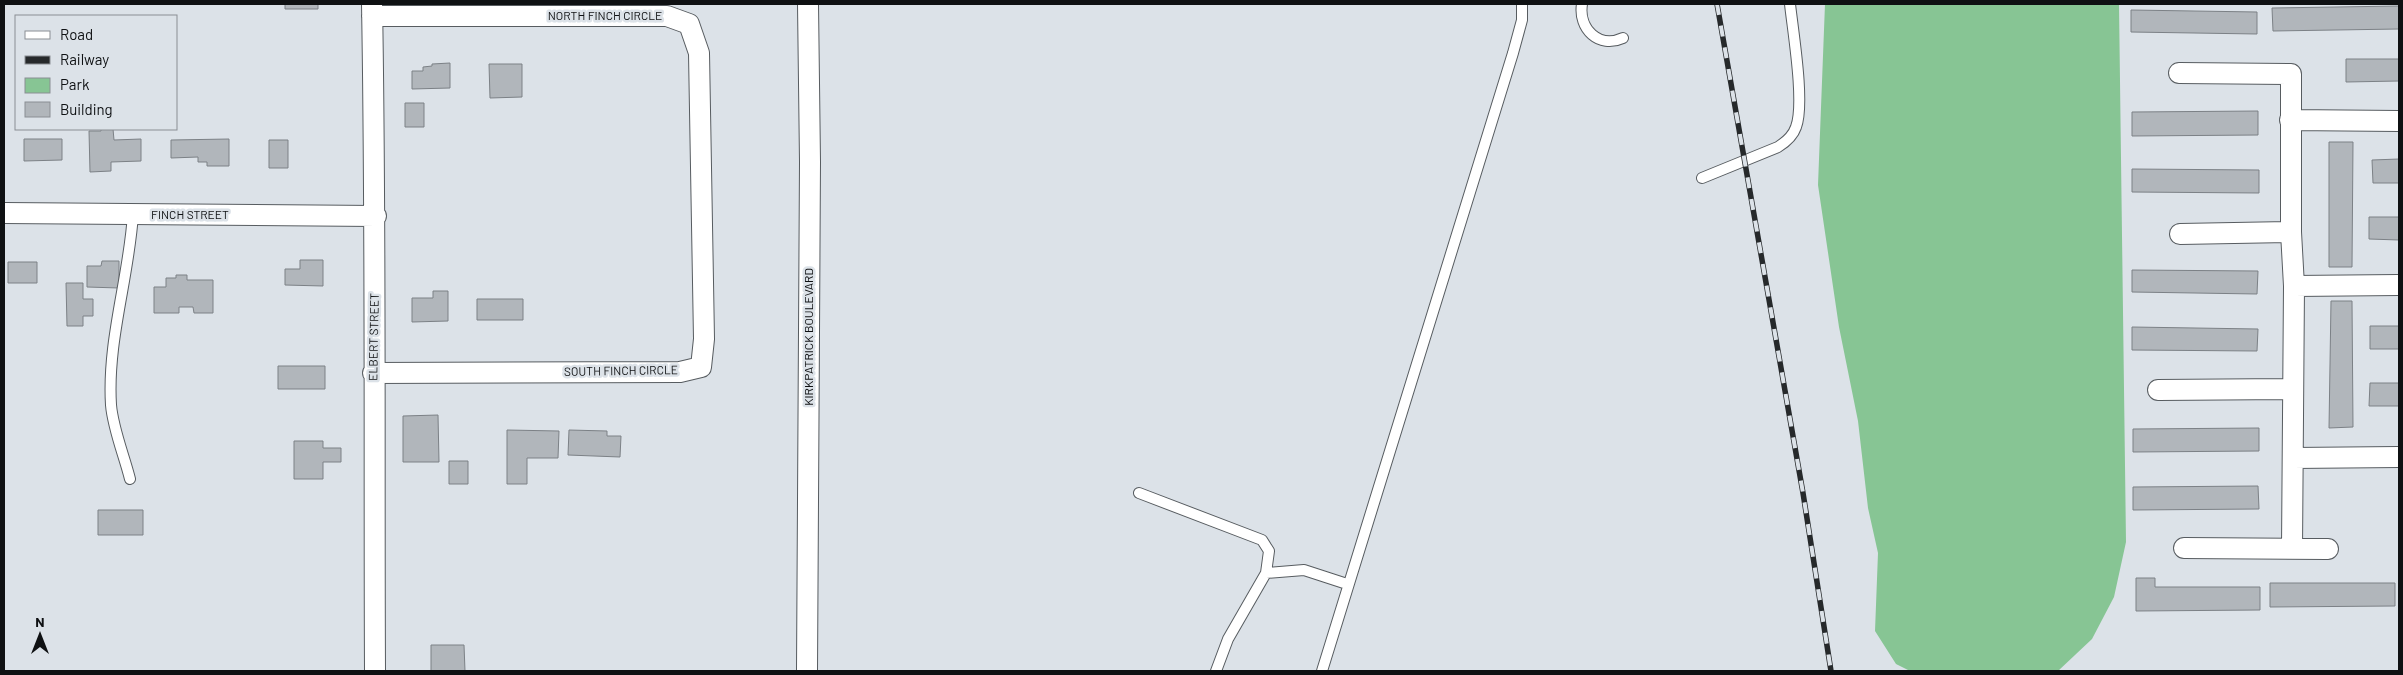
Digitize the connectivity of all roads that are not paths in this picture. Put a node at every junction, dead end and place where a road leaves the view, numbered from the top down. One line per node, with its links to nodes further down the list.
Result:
1 (808, 4): 33 (street, KIRKPATRICK BOULEVARD)
2 (1522, 4): 30 (lane)
3 (1582, 4): 6 (lane)
4 (1790, 4): 11 (lane)
5 (372, 10): 10 (street, NORTH FINCH CIRCLE); 14 (street, ELBERT STREET)
6 (1623, 38)
7 (2179, 73): 8 (street)
8 (2290, 120): 9 (street); 15 (street)
9 (2399, 121)
10 (700, 170): 19 (street, SOUTH FINCH CIRCLE)
11 (1702, 178)
12 (4, 213): 13 (street, FINCH STREET)
13 (133, 214): 14 (street, FINCH STREET); 24 (lane)
14 (376, 216): 19 (street, ELBERT STREET)
15 (2290, 232): 16 (street); 18 (street)
16 (2180, 234)
17 (2399, 285): 18 (street)
18 (2294, 286): 20 (street)
19 (373, 373): 32 (street, ELBERT STREET)
20 (2293, 389): 21 (street); 23 (street)
21 (2158, 390)
22 (2399, 457): 23 (street)
23 (2293, 458): 27 (street)
24 (130, 479)
25 (1139, 493): 29 (lane)
26 (2184, 548): 27 (street)
27 (2292, 548): 28 (street)
28 (2328, 548)
29 (1266, 572): 30 (lane); 34 (lane)
30 (1348, 584): 31 (lane)
31 (1323, 669)
32 (375, 671)
33 (807, 671)
34 (1216, 671)

